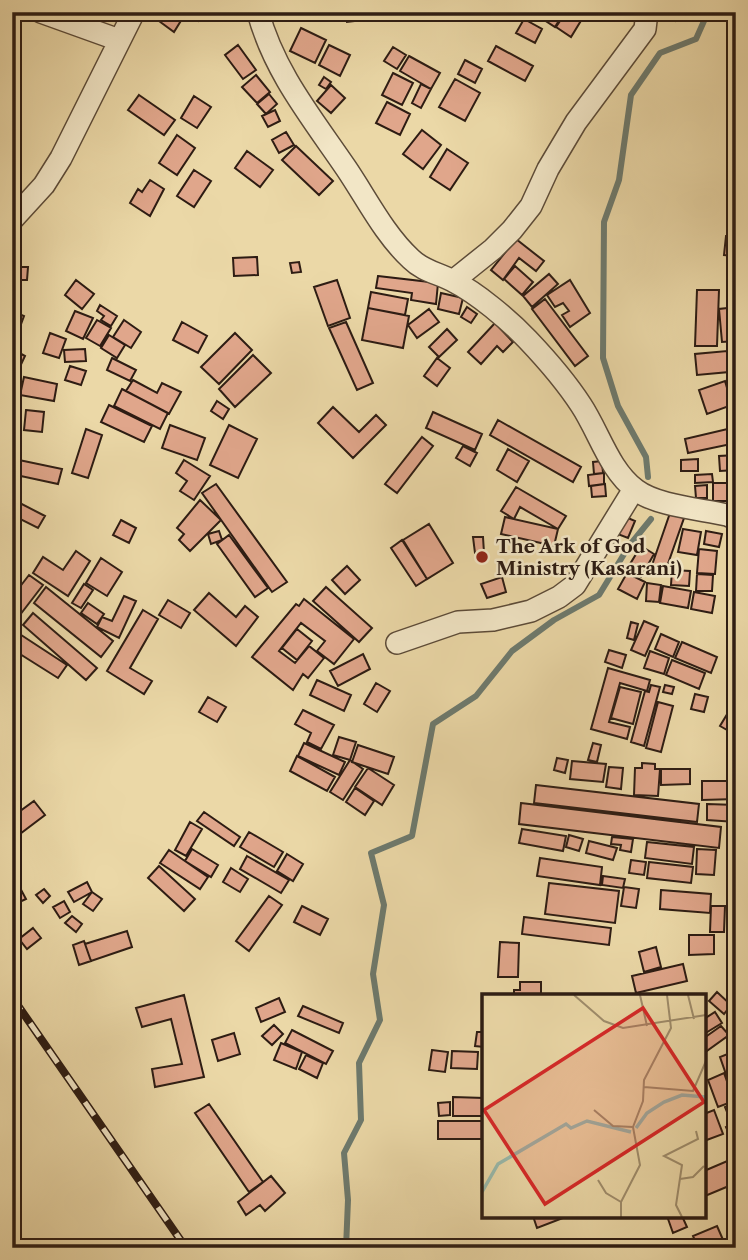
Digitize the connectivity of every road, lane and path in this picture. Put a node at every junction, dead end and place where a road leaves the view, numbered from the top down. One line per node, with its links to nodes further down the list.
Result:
1 (41, 12): 5 (street)
2 (134, 12): 5 (street)
3 (258, 12): 7 (street)
4 (647, 12): 7 (street)
5 (120, 40): 6 (street)
6 (12, 220)
7 (453, 281): 8 (street)
8 (634, 489): 9 (street); 10 (street)
9 (736, 519)
10 (397, 643)

